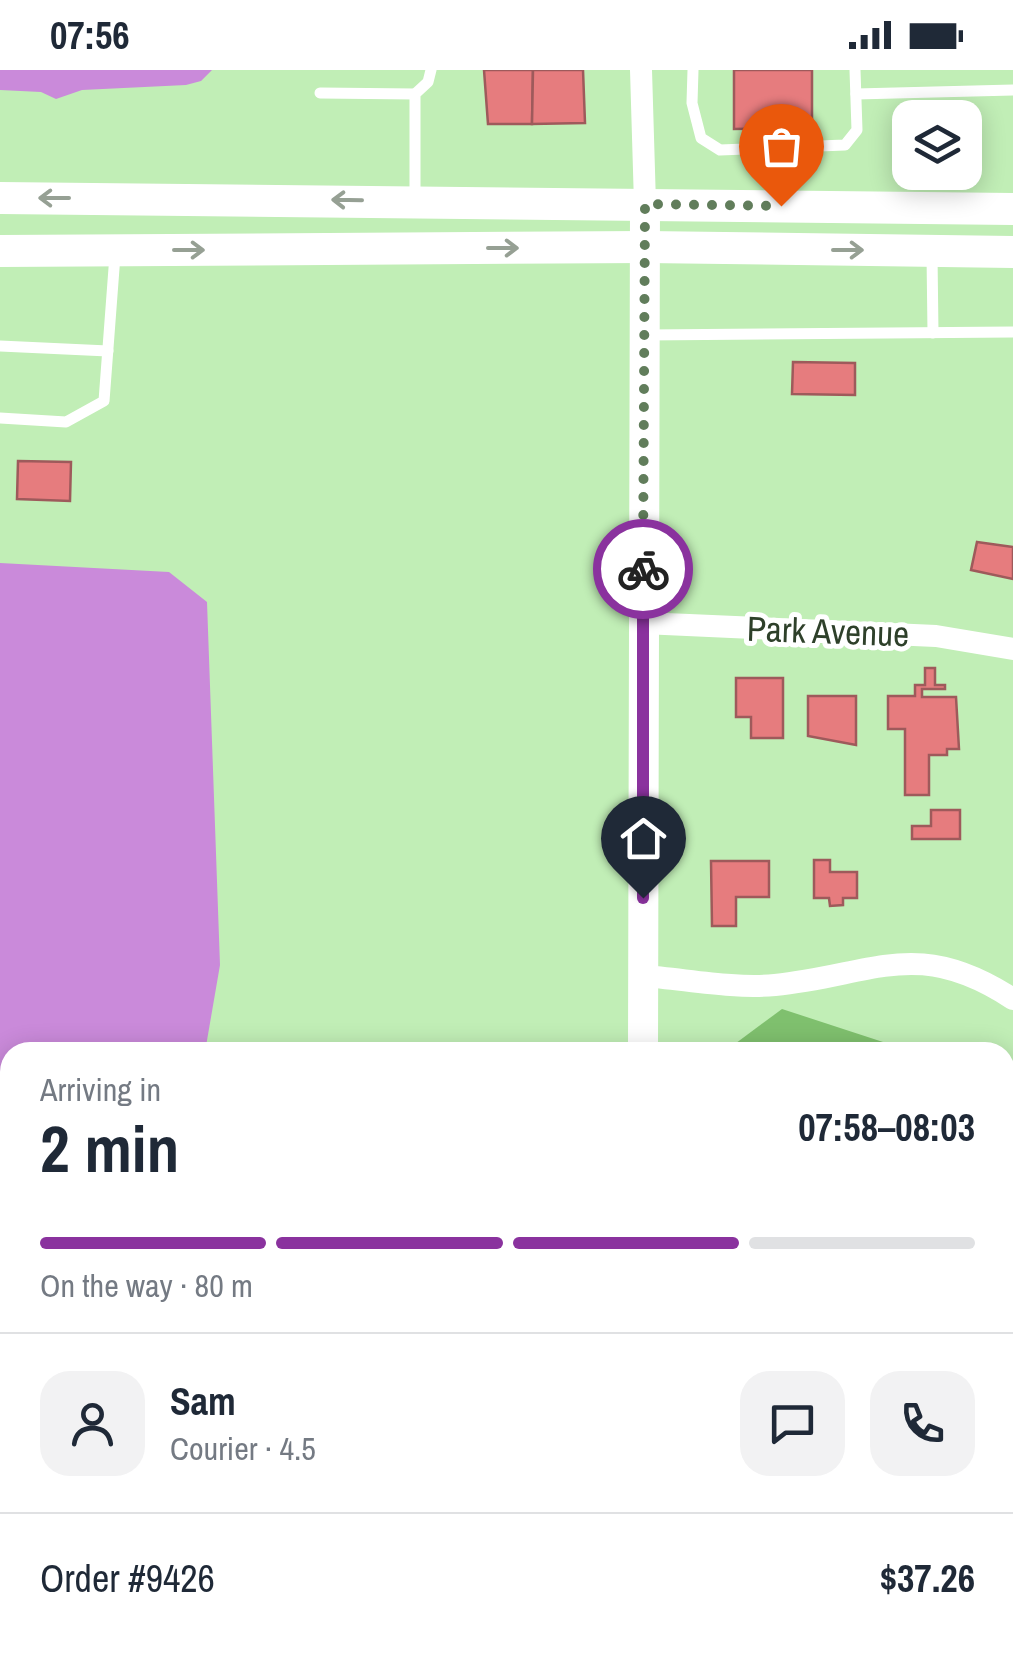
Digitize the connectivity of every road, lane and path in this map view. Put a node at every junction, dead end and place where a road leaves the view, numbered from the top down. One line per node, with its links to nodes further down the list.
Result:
1 (431, 70): 7 (lane)
2 (641, 70): 11 (street)
3 (693, 70): 8 (lane)
4 (855, 70): 8 (lane)
5 (1013, 90): 8 (lane)
6 (320, 93): 7 (lane)
7 (415, 94): 10 (lane)
8 (856, 94)
9 (0, 198): 10 (main road, one-way to 9)
10 (415, 201): 11 (main road)
11 (645, 204): 12 (main road); 13 (street)
12 (1013, 209)
13 (646, 247): 14 (main road, one-way to 13); 16 (main road, one-way to 16); 20 (street)
14 (115, 250): 15 (main road); 22 (lane)
15 (0, 251)
16 (932, 251): 17 (main road); 19 (lane)
17 (1013, 252)
18 (1013, 332): 19 (lane)
19 (933, 333): 20 (lane)
20 (646, 335): 24 (street)
21 (0, 346): 22 (lane)
22 (108, 351): 23 (lane)
23 (0, 418)
24 (643, 623): 25 (street, Park Avenue); 26 (street)
25 (1013, 649)
26 (643, 976): 27 (street); 28 (street)
27 (1013, 998)
28 (643, 1042)

